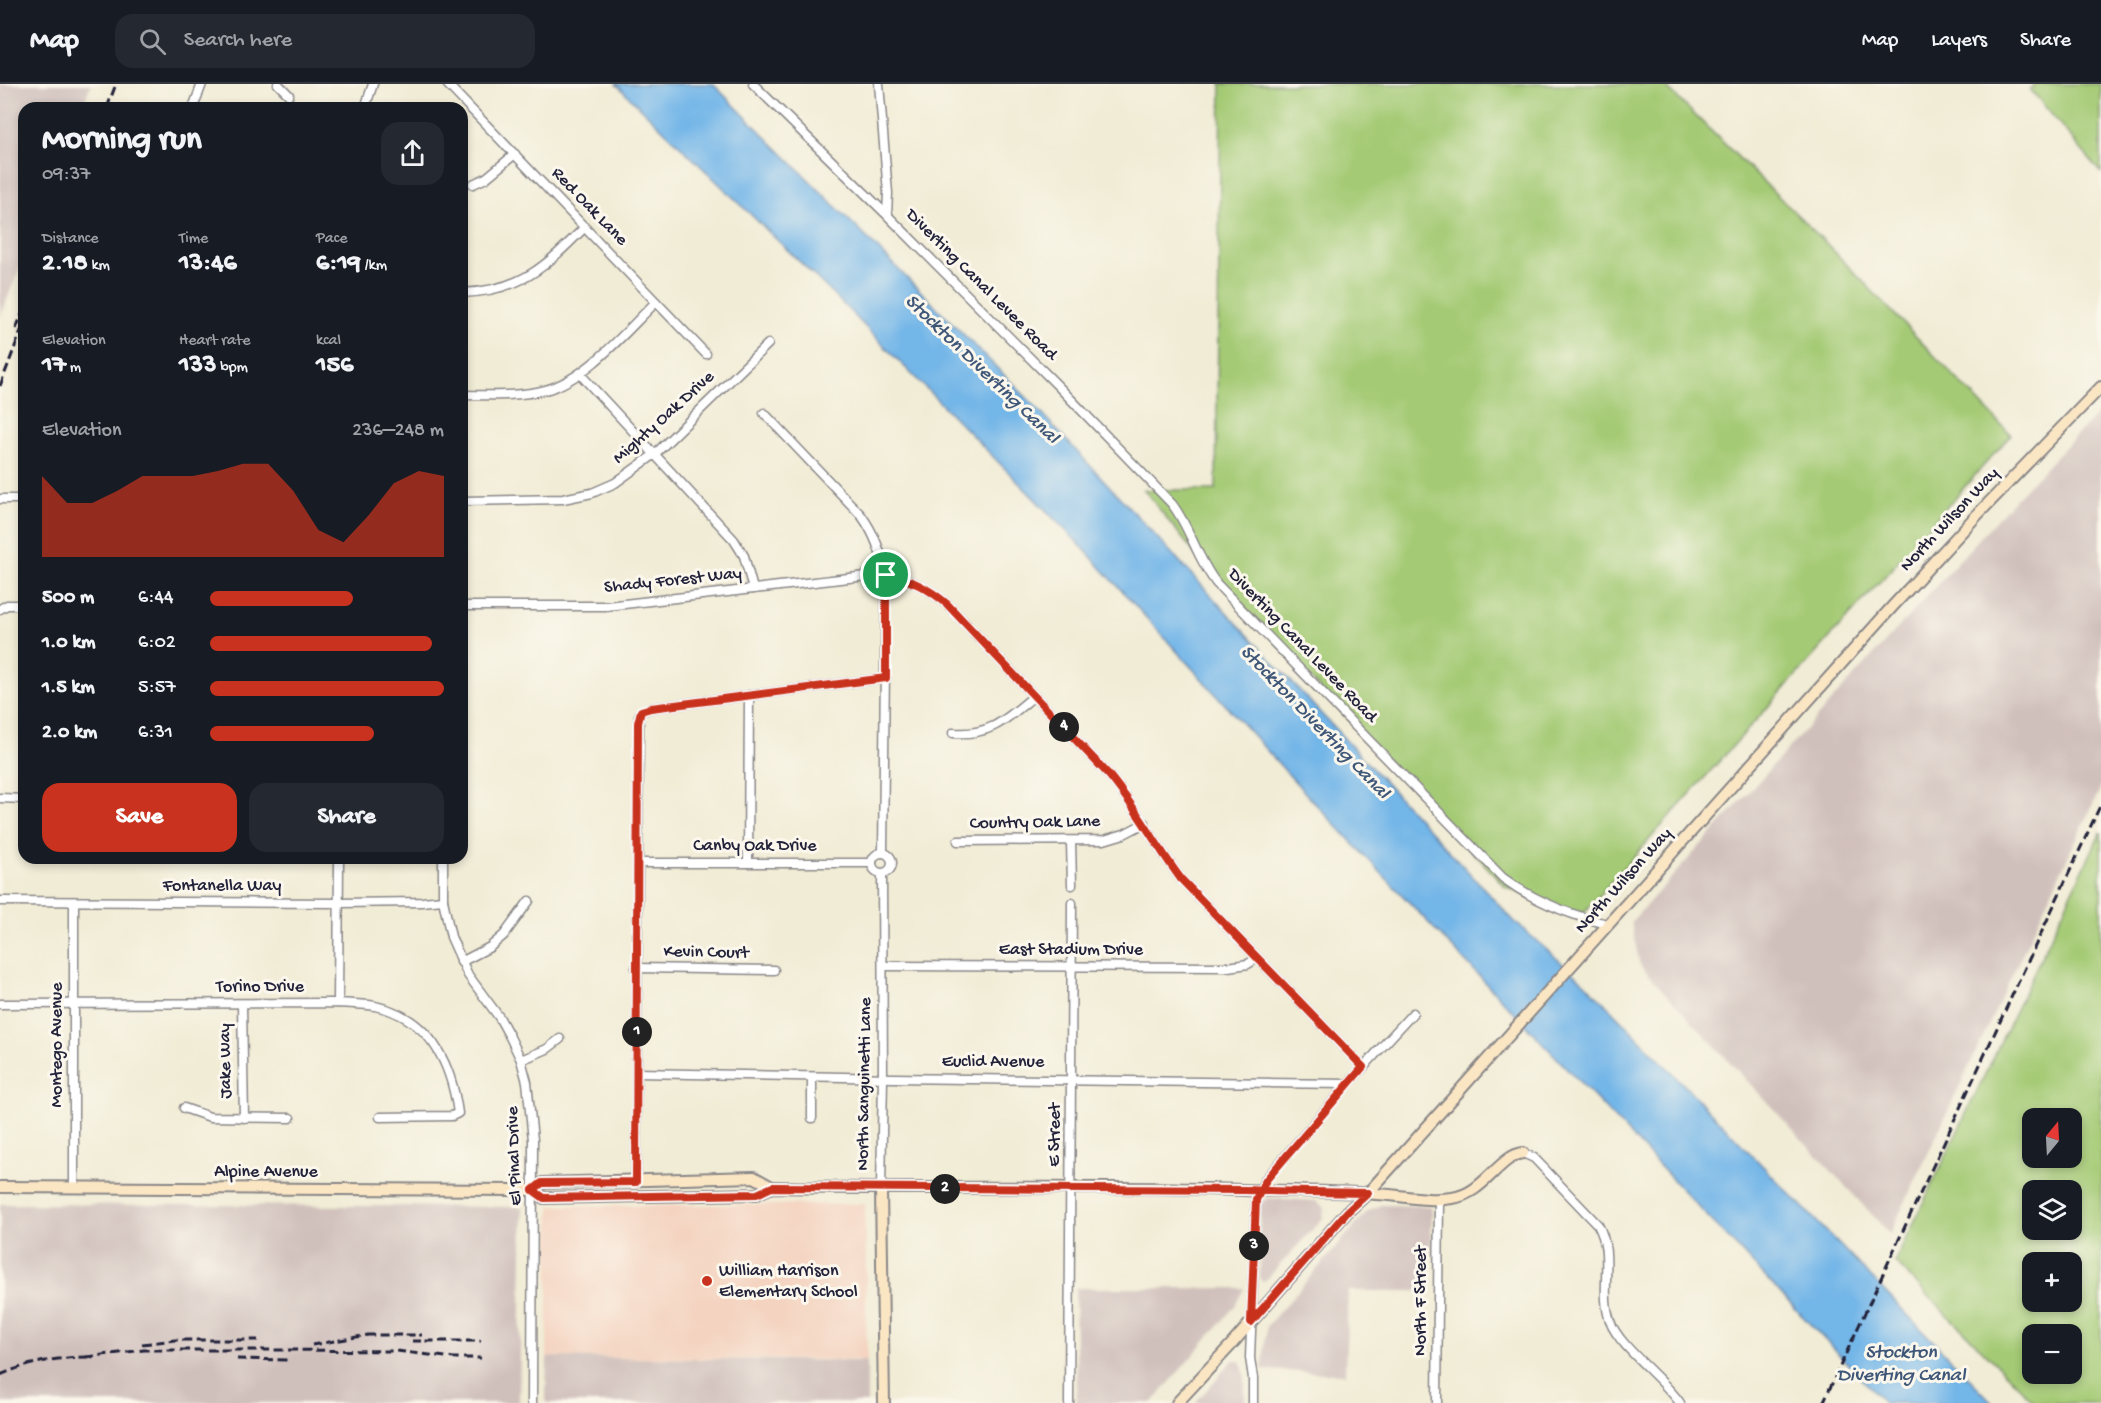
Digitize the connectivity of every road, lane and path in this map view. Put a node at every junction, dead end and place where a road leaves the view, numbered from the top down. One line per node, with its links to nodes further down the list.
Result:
1 (202, 84): 8 (street)
2 (278, 84): 7 (street)
3 (373, 84): 9 (street)
4 (447, 84): 10 (street, Red Oak Lane)
5 (753, 84): 14 (street)
6 (879, 84): 14 (street)
7 (289, 95)
8 (195, 102)
9 (367, 102)
10 (464, 102)
11 (468, 106): 12 (street, Red Oak Lane)
12 (515, 154): 13 (street); 15 (street, Red Oak Lane)
13 (473, 184)
14 (888, 214): 56 (street, Diverting Canal Levee Road)
15 (585, 227): 16 (street); 17 (street, Red Oak Lane)
16 (468, 292)
17 (656, 302): 19 (street, Red Oak Lane); 20 (street)
18 (768, 344): 24 (street, Mighty Oak Drive)
19 (706, 354)
20 (580, 374): 22 (street); 24 (street)
21 (2101, 387): 56 (street, North Wilson Way)
22 (468, 395)
23 (764, 412): 28 (street)
24 (655, 454): 27 (street, Mighty Oak Drive); 29 (street)
25 (1, 499): 26 (street)
26 (18, 499)
27 (468, 501)
28 (886, 575): 29 (street, Shady Forest Way); 33 (street); 35 (street, Shady Forest Way)
29 (753, 589): 31 (street, Shady Forest Way)
30 (18, 606): 32 (street)
31 (468, 606)
32 (1, 608)
33 (886, 678): 34 (street); 42 (street)
34 (749, 695): 44 (street); 45 (street)
35 (1034, 696): 36 (street); 39 (street, Shady Forest Way)
36 (953, 733)
37 (0, 798): 38 (street)
38 (18, 799)
39 (1144, 823): 41 (street, Country Oak Lane); 57 (street, Shady Forest Way)
40 (958, 841): 41 (street, Country Oak Lane)
41 (1071, 841): 49 (street)
42 (883, 853): 43 (street); 48 (street)
43 (872, 862): 45 (street, Canby Oak Drive); 48 (street)
44 (638, 863): 45 (street, Canby Oak Drive); 61 (street)
45 (748, 863)
46 (339, 864): 54 (street)
47 (443, 864): 50 (street, El Pinal Drive)
48 (882, 873): 59 (street, North Sanguinetti Lane)
49 (1072, 885)
50 (443, 900): 54 (street, Fontanella Way); 58 (street, El Pinal Drive)
51 (0, 901): 53 (street, Fontanella Way)
52 (529, 901): 58 (street)
53 (74, 902): 54 (street, Fontanella Way); 65 (street, Montego Avenue)
54 (338, 903): 63 (street)
55 (1072, 903): 60 (street, E Street)
56 (1607, 924): 90 (street, North Wilson Way)
57 (1257, 958): 60 (street, East Stadium Drive); 70 (street, Shady Forest Way)
58 (461, 962): 69 (street, El Pinal Drive)
59 (883, 966): 60 (street, East Stadium Drive); 73 (street, North Sanguinetti Lane)
60 (1071, 966): 74 (street, E Street)
61 (636, 968): 62 (street, Kevin Court); 71 (street)
62 (774, 970)
63 (338, 1003): 66 (street, Torino Drive); 77 (street, Torino Drive)
64 (0, 1004): 65 (street, Torino Drive)
65 (74, 1004): 66 (street, Torino Drive); 84 (street, Montego Avenue)
66 (242, 1004): 78 (street, Jake Way)
67 (1413, 1013): 70 (street)
68 (560, 1039): 69 (street)
69 (521, 1060): 88 (street, El Pinal Drive)
70 (1363, 1067): 75 (street)
71 (637, 1073): 72 (street, Euclid Avenue); 82 (street)
72 (812, 1077): 73 (street, Euclid Avenue); 80 (street)
73 (883, 1078): 74 (street, Euclid Avenue); 87 (street, North Sanguinetti Lane)
74 (1071, 1079): 75 (street, Euclid Avenue); 86 (street, E Street)
75 (1348, 1084): 89 (street)
76 (183, 1108): 78 (street)
77 (380, 1117)
78 (244, 1118): 79 (street)
79 (290, 1118)
80 (812, 1118)
81 (1523, 1153): 91 (street, Alpine Avenue); 99 (street)
82 (636, 1182): 85 (street, Alpine Avenue); 88 (street, Alpine Avenue)
83 (0, 1187): 84 (street, Alpine Avenue)
84 (74, 1187): 88 (street, Alpine Avenue)
85 (772, 1187): 87 (street, Alpine Avenue); 88 (street, Alpine Avenue)
86 (1071, 1188): 87 (street, Alpine Avenue); 89 (street, Alpine Avenue); 95 (street, E Street)
87 (881, 1189): 94 (street, North Sanguinetti Lane)
88 (533, 1190): 93 (street, El Pinal Drive)
89 (1259, 1191): 90 (street, Alpine Avenue); 92 (street)
90 (1368, 1193): 91 (street, Alpine Avenue); 92 (street, North Wilson Way)
91 (1439, 1199): 98 (street, North F Street)
92 (1251, 1322): 96 (street, North Wilson Way); 97 (street)
93 (532, 1403)
94 (884, 1403)
95 (1069, 1403)
96 (1177, 1403)
97 (1253, 1403)
98 (1437, 1403)
99 (1680, 1403)

